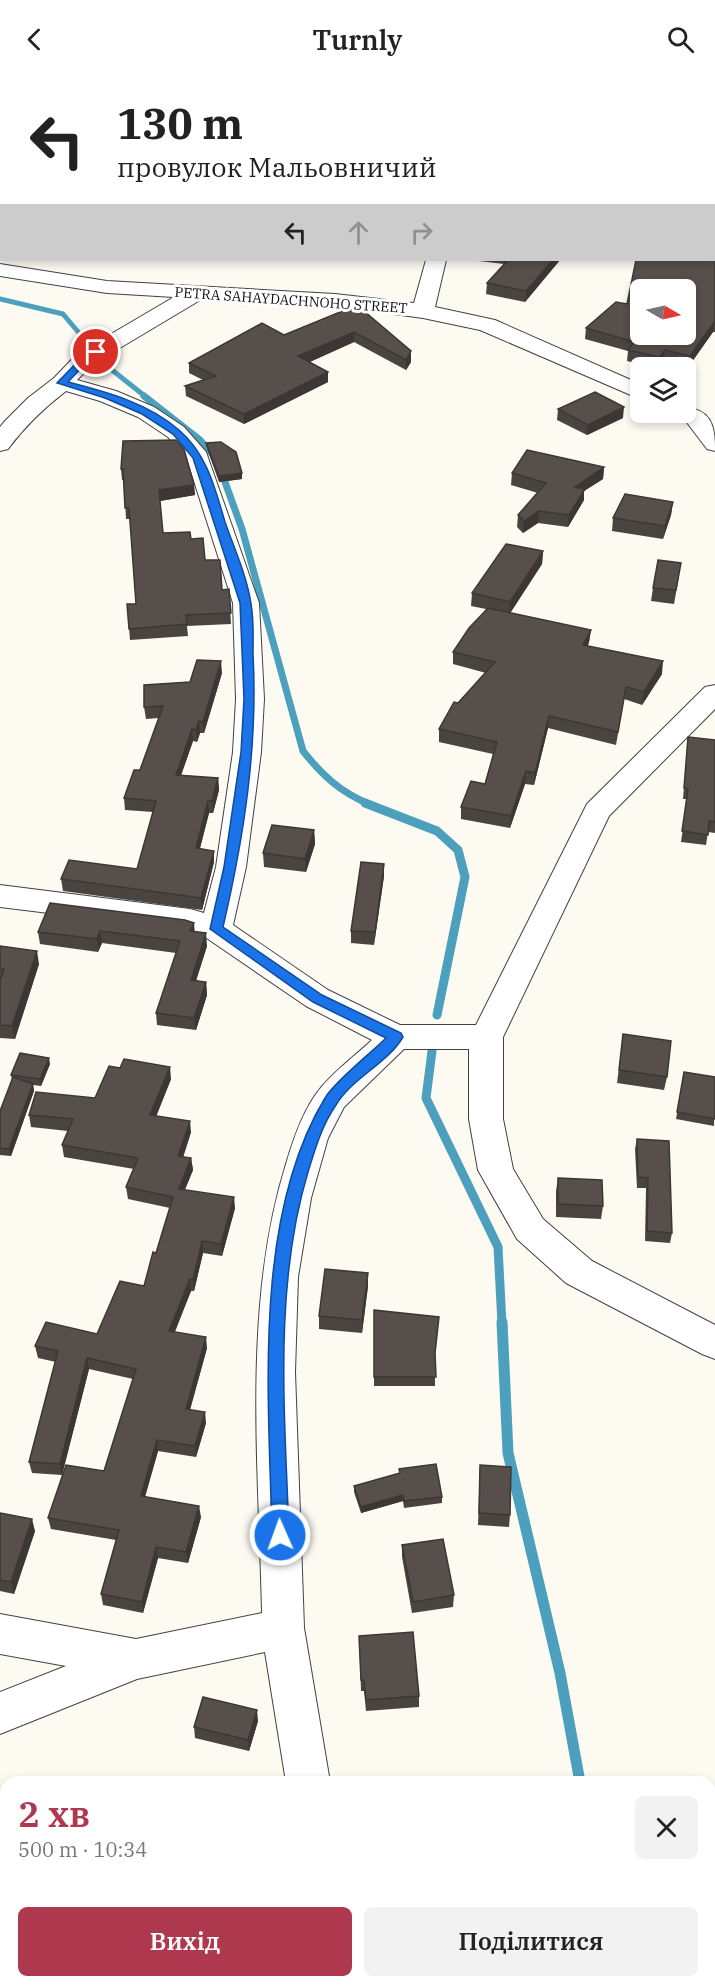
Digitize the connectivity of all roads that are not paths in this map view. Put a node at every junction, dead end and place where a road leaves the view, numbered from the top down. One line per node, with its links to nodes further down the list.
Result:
1 (436, 261): 4 (street)
2 (0, 270): 3 (street, PETRA SAHAYDACHNOHO STREET)
3 (198, 292): 4 (street, PETRA SAHAYDACHNOHO STREET); 5 (street)
4 (423, 310): 6 (street, PETRA SAHAYDACHNOHO STREET)
5 (62, 383): 8 (street); 12 (street)
6 (630, 388)
7 (698, 417): 9 (street)
8 (0, 444)
9 (715, 444)
10 (715, 693): 14 (street)
11 (0, 896): 12 (street)
12 (216, 929): 13 (street)
13 (396, 1037): 14 (street); 16 (street)
14 (486, 1037): 15 (street)
15 (715, 1343)
16 (283, 1628): 18 (street); 20 (street)
17 (0, 1634): 18 (street)
18 (136, 1659): 19 (street)
19 (0, 1713)
20 (307, 1776)

